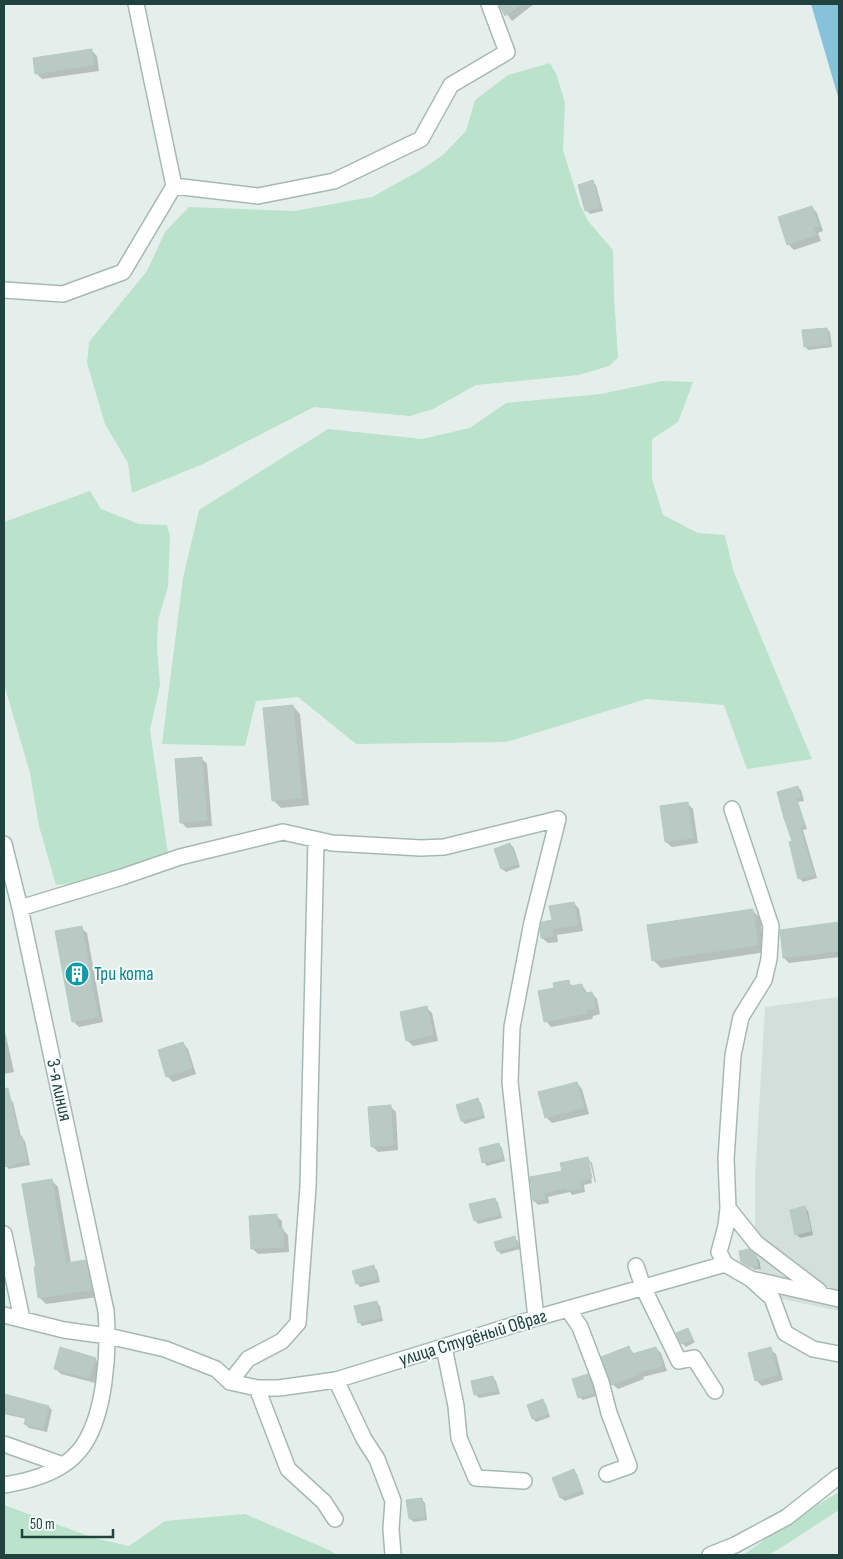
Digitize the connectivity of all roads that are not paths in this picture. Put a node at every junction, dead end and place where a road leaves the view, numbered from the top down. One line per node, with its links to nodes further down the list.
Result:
1 (136, 4): 3 (street)
2 (488, 4): 3 (street)
3 (174, 186): 4 (street)
4 (4, 290)
5 (732, 809): 9 (street)
6 (316, 840): 8 (street); 19 (street); 25 (street)
7 (4, 844): 8 (street, 3-я линия)
8 (20, 908): 21 (street, 3-я линия)
9 (728, 1208): 11 (street); 15 (street)
10 (4, 1234): 20 (street)
11 (725, 1264): 13 (street); 14 (street, улица Студёный Овраг)
12 (636, 1266): 14 (street)
13 (751, 1279): 15 (street); 23 (street)
14 (643, 1288): 17 (street, улица Студёный Овраг); 27 (street)
15 (822, 1294): 16 (street)
16 (839, 1299)
17 (568, 1309): 19 (street, улица Студёный Овраг); 30 (street)
18 (4, 1315): 20 (street, улица Студёный Овраг)
19 (536, 1318): 22 (street, улица Студёный Овраг)
20 (22, 1319): 21 (street, улица Студёный Овраг)
21 (108, 1336): 25 (street, улица Студёный Овраг); 29 (street, 3-я линия)
22 (444, 1347): 24 (street, улица Студёный Овраг); 32 (street)
23 (839, 1354)
24 (336, 1380): 26 (street, улица Студёный Овраг); 35 (street)
25 (230, 1382): 26 (street, улица Студёный Овраг)
26 (257, 1388): 34 (street)
27 (715, 1391)
28 (4, 1444): 29 (street)
29 (63, 1465): 33 (street, 3-я линия)
30 (607, 1474)
31 (839, 1476): 36 (street)
32 (524, 1481)
33 (4, 1485)
34 (335, 1519)
35 (393, 1555)
36 (710, 1555)

